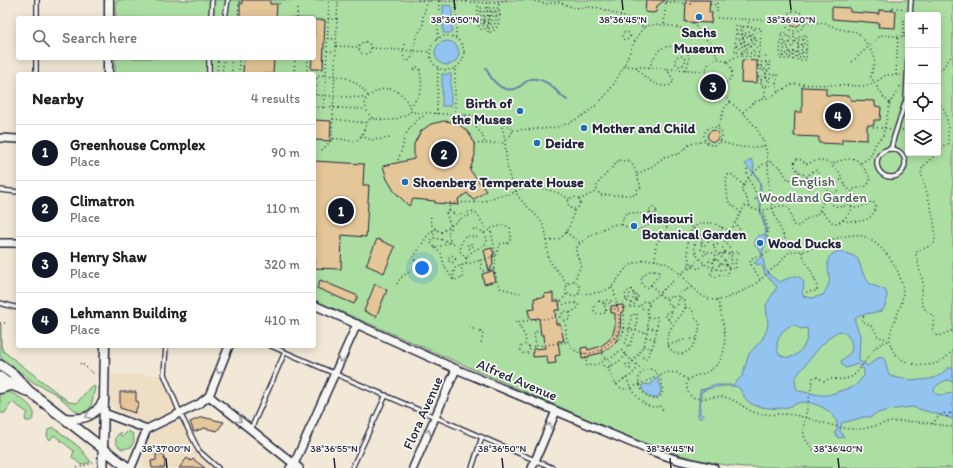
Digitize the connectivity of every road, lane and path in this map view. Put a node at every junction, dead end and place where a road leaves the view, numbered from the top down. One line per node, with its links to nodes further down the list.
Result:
1 (37, 0): 37 (lane)
2 (109, 0): 38 (street)
3 (212, 0): 39 (lane)
4 (228, 0): 40 (lane)
5 (239, 0): 41 (path)
6 (279, 0): 25 (path)
7 (290, 0): 8 (path)
8 (297, 0): 9 (path)
9 (310, 0)
10 (329, 0): 50 (path)
11 (338, 0): 51 (path)
12 (418, 0): 13 (path)
13 (428, 0): 19 (path); 107 (path)
14 (507, 0): 23 (path)
15 (531, 0): 62 (path)
16 (711, 0): 27 (path)
17 (717, 0): 27 (path)
18 (911, 0): 36 (lane)
19 (439, 1): 20 (path); 79 (path)
20 (456, 1): 21 (path); 80 (path)
21 (480, 1): 24 (path)
22 (666, 1): 26 (path); 60 (path)
23 (499, 2): 24 (path); 29 (path)
24 (487, 3): 29 (path)
25 (279, 4)
26 (692, 4)
27 (717, 4): 35 (path)
28 (478, 6): 53 (path)
29 (487, 8): 32 (path); 54 (path)
30 (297, 9): 42 (path)
31 (892, 10): 78 (path)
32 (487, 11): 33 (path); 46 (path); 47 (path)
33 (490, 11): 34 (path); 48 (path)
34 (495, 12): 43 (path); 44 (path); 45 (path)
35 (717, 12)
36 (910, 12)
37 (37, 16)
38 (109, 16)
39 (211, 16)
40 (225, 16)
41 (238, 16)
42 (297, 16)
43 (493, 16): 44 (path); 48 (path); 61 (path)
44 (496, 16): 45 (path); 66 (path)
45 (501, 16): 66 (path)
46 (484, 17): 47 (path); 55 (path)
47 (488, 17): 48 (path); 57 (path)
48 (490, 17): 57 (path)
49 (717, 18): 52 (path)
50 (328, 19): 51 (path); 83 (path)
51 (337, 19): 84 (path)
52 (749, 19): 56 (path); 64 (path)
53 (476, 20): 54 (path); 66 (path)
54 (480, 20): 55 (path); 61 (path)
55 (483, 20): 57 (path)
56 (785, 21): 58 (path); 58 (path); 68 (path)
57 (488, 22): 61 (path)
58 (805, 22): 68 (path); 101 (path)
59 (693, 23): 67 (path)
60 (664, 24): 62 (path); 120 (path)
61 (488, 26): 66 (path)
62 (644, 27): 87 (path)
63 (743, 27): 64 (path); 69 (path); 70 (path); 70 (path); 71 (path)
64 (748, 27): 65 (path)
65 (754, 28): 69 (path); 72 (path); 75 (path); 75 (path)
66 (488, 29)
67 (710, 31)
68 (794, 31): 90 (path)
69 (748, 32): 73 (path); 74 (path)
70 (736, 34): 71 (path); 85 (path); 92 (path)
71 (742, 34): 73 (path); 77 (path)
72 (754, 34): 74 (path); 75 (path); 82 (path)
73 (746, 35): 74 (path); 77 (path)
74 (750, 35): 82 (path)
75 (760, 35): 86 (path); 98 (path)
76 (898, 36): 78 (path); 101 (path); 161 (path)
77 (742, 37): 85 (path); 88 (path)
78 (904, 37)
79 (438, 38): 80 (path); 109 (path)
80 (456, 38): 141 (path)
81 (630, 38): 87 (path)
82 (753, 38): 86 (path); 89 (path)
83 (328, 39): 84 (path); 106 (path)
84 (336, 39): 96 (path)
85 (739, 39): 88 (path); 92 (path)
86 (756, 40): 89 (path); 98 (path)
87 (634, 41): 134 (path)
88 (742, 42): 93 (path); 94 (path)
89 (753, 42): 95 (path); 97 (path)
90 (794, 42): 99 (path); 130 (path)
91 (404, 44): 105 (path)
92 (735, 44): 93 (path); 110 (path); 110 (path)
93 (741, 45): 94 (path); 110 (path)
94 (745, 45): 95 (path); 103 (path)
95 (749, 45): 97 (path); 103 (path)
96 (336, 46): 100 (path); 108 (path)
97 (753, 46): 98 (path); 111 (path)
98 (760, 46): 111 (path); 111 (path)
99 (798, 46): 104 (path); 104 (path); 112 (path)
100 (358, 47): 102 (path); 102 (path)
101 (868, 47): 132 (path); 168 (path)
102 (371, 48): 105 (path)
103 (747, 48): 110 (path); 111 (path)
104 (806, 48): 113 (path); 130 (path)
105 (403, 50): 107 (path); 107 (path)
106 (327, 51): 108 (path); 162 (path)
107 (414, 51): 109 (path)
108 (336, 52): 163 (path)
109 (430, 52): 139 (path)
110 (742, 52): 114 (path)
111 (752, 52): 114 (path)
112 (795, 52): 113 (path); 130 (path); 130 (path)
113 (801, 52): 115 (path)
114 (747, 53): 117 (path)
115 (798, 54)
116 (953, 54): 147 (path)
117 (747, 57): 118 (path); 131 (path)
118 (758, 57): 119 (path); 136 (path)
119 (769, 58)
120 (717, 59): 131 (path); 149 (path)
121 (36, 60): 150 (lane)
122 (108, 60): 151 (street)
123 (210, 60): 152 (lane)
124 (218, 60): 153 (path)
125 (224, 60): 154 (path)
126 (231, 60): 155 (path)
127 (240, 60): 156 (path)
128 (295, 60): 157 (path)
129 (308, 60): 158 (path)
130 (792, 60)
131 (727, 62): 169 (path)
132 (852, 62)
133 (766, 63): 137 (path); 137 (path); 138 (path); 138 (path)
134 (624, 66): 140 (path); 198 (path)
135 (681, 66): 135 (path); 144 (path)
136 (758, 66): 137 (path); 164 (path)
137 (762, 66): 146 (path); 146 (path)
138 (769, 66): 146 (path); 146 (path)
139 (438, 67): 141 (path); 190 (path)
140 (636, 67): 142 (path); 143 (path)
141 (455, 68): 191 (path)
142 (649, 68): 143 (path); 145 (path)
143 (667, 69): 144 (path)
144 (681, 70): 145 (path)
145 (686, 70): 149 (path)
146 (766, 70): 159 (path)
147 (941, 70)
148 (413, 71): 183 (path)
149 (706, 71): 169 (path)
150 (36, 72)
151 (108, 72)
152 (209, 72)
153 (217, 72)
154 (222, 72)
155 (232, 72)
156 (239, 72)
157 (294, 72)
158 (307, 72)
159 (766, 74): 165 (path); 173 (path)
160 (317, 75): 162 (path); 171 (path)
161 (896, 75): 168 (path); 180 (path)
162 (326, 76): 163 (path); 175 (path)
163 (335, 76): 176 (path); 177 (path)
164 (761, 77): 165 (path); 166 (path)
165 (765, 78): 166 (path); 167 (path); 167 (path)
166 (762, 81): 172 (path); 172 (path)
167 (769, 81): 172 (path); 172 (path)
168 (875, 83): 173 (path); 180 (path)
169 (722, 84): 179 (path)
170 (906, 84): 213 (lane)
171 (316, 85)
172 (765, 85): 178 (path)
173 (778, 93): 178 (path)
174 (316, 95): 175 (path)
175 (325, 95): 176 (path); 184 (path)
176 (334, 96): 177 (path); 185 (path)
177 (368, 97): 183 (path); 186 (path)
178 (765, 98): 188 (path)
179 (730, 102): 188 (path); 197 (path)
180 (890, 103): 218 (path)
181 (941, 104): 212 (path)
182 (316, 107): 184 (path)
183 (410, 107): 187 (path)
184 (324, 108): 185 (path)
185 (333, 108): 186 (path); 194 (path)
186 (366, 109): 193 (path)
187 (411, 112): 189 (path); 193 (path)
188 (743, 112): 211 (path)
189 (428, 114): 190 (path); 215 (path)
190 (438, 114): 191 (path)
191 (455, 114): 192 (path)
192 (464, 116): 196 (path); 208 (path)
193 (372, 118): 195 (path)
194 (333, 119): 195 (path); 203 (path)
195 (366, 123): 199 (path)
196 (501, 123): 198 (path); 204 (path)
197 (717, 128): 205 (path); 206 (path)
198 (512, 130): 204 (path)
199 (361, 135): 201 (path); 203 (path)
200 (0, 138): 202 (street)
201 (391, 138)
202 (16, 139)
203 (333, 139): 214 (path)
204 (505, 140): 209 (path)
205 (705, 141): 206 (path); 221 (path)
206 (720, 142): 211 (path)
207 (474, 144): 208 (path)
208 (485, 144): 209 (path)
209 (505, 144): 227 (path)
210 (944, 145): 369 (path)
211 (764, 146): 216 (path)
212 (949, 146)
213 (891, 149): 213 (lane)
214 (322, 150)
215 (398, 160)
216 (768, 163): 220 (path); 223 (path); 238 (path)
217 (833, 164): 218 (path); 220 (path); 224 (path)
218 (860, 164): 230 (path)
219 (747, 169): 223 (path)
220 (800, 172): 222 (path)
221 (637, 174): 229 (path); 229 (path)
222 (807, 177): 224 (path); 234 (path)
223 (748, 179): 225 (path); 233 (path)
224 (842, 180): 230 (path)
225 (744, 186): 235 (path); 245 (path)
226 (0, 190): 228 (lane)
227 (516, 191): 231 (path); 242 (path); 266 (path)
228 (16, 192)
229 (597, 192): 232 (path)
230 (852, 192): 236 (path)
231 (569, 199): 232 (path); 237 (path)
232 (579, 200): 237 (path)
233 (755, 201)
234 (823, 202): 236 (path); 241 (path)
235 (748, 204): 240 (path); 245 (path)
236 (848, 204): 239 (path)
237 (575, 208): 259 (path)
238 (772, 208): 240 (path); 241 (path); 284 (path)
239 (853, 208): 249 (path); 249 (path)
240 (763, 210): 321 (path)
241 (820, 211): 249 (path)
242 (449, 212): 246 (path); 270 (path, bridge)
243 (650, 212): 244 (path); 247 (path); 251 (path)
244 (656, 213): 247 (path); 298 (path)
245 (741, 213): 250 (path)
246 (477, 214): 254 (path); 255 (path)
247 (652, 214): 251 (path)
248 (431, 217): 254 (path)
249 (843, 220)
250 (734, 223): 253 (path); 265 (path)
251 (621, 225): 271 (path)
252 (691, 226): 256 (path)
253 (722, 227): 256 (path); 265 (path)
254 (436, 228): 257 (path)
255 (488, 229): 260 (path); 291 (path); 291 (path)
256 (694, 229): 261 (path); 306 (path)
257 (433, 230): 262 (path); 299 (path)
258 (471, 230): 260 (path)
259 (566, 232): 266 (path); 271 (path)
260 (484, 233): 280 (path)
261 (700, 236): 264 (path); 265 (path); 273 (path); 307 (path)
262 (435, 238): 270 (path); 278 (path)
263 (478, 238): 274 (path)
264 (707, 238): 272 (path); 275 (path)
265 (724, 239): 289 (path)
266 (547, 241): 324 (path)
267 (719, 242): 275 (path)
268 (0, 243): 269 (street)
269 (16, 243)
270 (449, 243): 274 (path); 278 (path)
271 (580, 243): 322 (path)
272 (710, 243)
273 (701, 244): 277 (path); 282 (path)
274 (460, 245): 292 (path)
275 (714, 245): 287 (path)
276 (472, 247): 279 (path); 279 (path); 280 (path)
277 (705, 247)
278 (435, 248): 320 (path)
279 (469, 249): 286 (path)
280 (478, 249): 286 (path)
281 (720, 249): 285 (path)
282 (707, 251): 287 (path); 290 (path)
283 (802, 251): 284 (path); 328 (path); 377 (path)
284 (792, 252): 321 (path)
285 (724, 253): 288 (path); 289 (path)
286 (468, 254): 292 (path)
287 (715, 254): 288 (path); 296 (path)
288 (721, 254): 294 (path)
289 (731, 254): 312 (path); 318 (path)
290 (703, 255)
291 (496, 256): 297 (path); 316 (path)
292 (466, 258): 305 (path)
293 (710, 258): 303 (path)
294 (722, 258): 301 (path); 302 (path)
295 (728, 258): 302 (path)
296 (715, 259): 301 (path); 303 (path)
297 (480, 260): 305 (path); 316 (path)
298 (655, 260): 319 (path); 327 (path)
299 (415, 261): 315 (path); 323 (path)
300 (696, 261): 310 (path)
301 (719, 261): 309 (path)
302 (726, 261): 312 (path)
303 (713, 262): 317 (path)
304 (453, 263): 313 (path)
305 (466, 263): 308 (path)
306 (690, 263): 310 (path); 314 (path)
307 (704, 264): 310 (path); 317 (path)
308 (461, 265): 313 (path); 320 (path)
309 (721, 265): 311 (path); 312 (path)
310 (693, 266): 314 (path)
311 (718, 266)
312 (726, 266): 317 (path); 318 (path)
313 (455, 267): 320 (path)
314 (689, 267): 319 (path)
315 (429, 269)
316 (494, 269): 329 (path)
317 (713, 269): 318 (path)
318 (729, 269)
319 (681, 274): 326 (path); 333 (path)
320 (453, 280)
321 (760, 280): 337 (path)
322 (574, 281): 324 (path); 332 (path)
323 (397, 284)
324 (567, 284): 330 (path)
325 (651, 285): 325 (path); 333 (path)
326 (692, 286): 334 (path); 337 (path)
327 (611, 287): 332 (path); 348 (path)
328 (806, 292)
329 (520, 293)
330 (567, 293): 332 (path); 352 (path)
331 (633, 293): 336 (path); 336 (path); 341 (path)
332 (578, 294)
333 (658, 294): 335 (path); 340 (path)
334 (679, 296): 335 (path); 346 (path); 347 (path)
335 (667, 298): 346 (path)
336 (626, 300): 338 (path); 341 (path)
337 (718, 300): 410 (path)
338 (622, 302)
339 (0, 303): 343 (lane)
340 (648, 303): 342 (path); 349 (path)
341 (634, 304): 345 (path)
342 (642, 306): 345 (path); 349 (path)
343 (16, 307)
344 (316, 307): 361 (street, Alfred Avenue)
345 (634, 307): 348 (path)
346 (672, 307): 351 (path)
347 (685, 307): 362 (path); 375 (path)
348 (617, 309): 350 (path); 353 (path)
349 (646, 309): 356 (path)
350 (606, 310): 350 (path)
351 (670, 311): 357 (path); 357 (path)
352 (569, 313): 355 (path); 358 (path)
353 (618, 316): 364 (path); 373 (path)
354 (864, 316): 376 (path)
355 (561, 317): 358 (path); 380 (path)
356 (648, 318): 365 (path); 367 (path)
357 (668, 319): 362 (path)
358 (565, 321): 378 (path)
359 (0, 323): 360 (path)
360 (8, 323)
361 (356, 324): 405 (street, Alfred Avenue); 407 (street, one-way to 407)
362 (673, 324): 381 (path)
363 (469, 327): 379 (path)
364 (624, 328): 366 (path); 373 (path)
365 (648, 328): 367 (path); 371 (path)
366 (630, 329): 368 (path); 368 (path); 368 (path)
367 (657, 329): 374 (path)
368 (636, 330): 371 (path)
369 (953, 330)
370 (541, 331): 382 (path)
371 (647, 333): 372 (path)
372 (646, 337): 374 (path); 383 (path)
373 (614, 338): 390 (path)
374 (655, 339): 389 (path)
375 (697, 339): 381 (path); 381 (path)
376 (887, 341): 377 (path); 426 (path)
377 (890, 341): 391 (path)
378 (568, 342): 382 (path); 393 (path)
379 (481, 344)
380 (526, 344): 384 (path); 384 (path)
381 (668, 345)
382 (536, 346): 384 (path)
383 (643, 346): 389 (path); 394 (path)
384 (529, 347)
385 (105, 348): 418 (street)
386 (166, 348): 422 (lane)
387 (228, 348): 416 (street, one-way to 416)
388 (276, 348): 392 (lane)
389 (652, 349): 394 (path)
390 (601, 350): 393 (path); 396 (path)
391 (953, 351)
392 (285, 352): 407 (lane); 430 (lane)
393 (585, 353): 399 (path)
394 (638, 354): 398 (path)
395 (626, 355): 397 (path); 398 (path); 403 (path)
396 (605, 359): 397 (path); 399 (path)
397 (609, 360): 403 (path)
398 (633, 361): 401 (path); 409 (path)
399 (602, 363): 404 (path)
400 (80, 364): 406 (path)
401 (630, 364): 401 (path)
402 (0, 365): 415 (main road)
403 (612, 366): 404 (path)
404 (608, 367): 412 (path)
405 (456, 369): 419 (street, Alfred Avenue); 423 (street, Flora Avenue)
406 (96, 373)
407 (335, 373): 417 (lane); 436 (street)
408 (659, 376): 410 (path); 413 (path); 413 (path); 413 (path)
409 (626, 378): 412 (path); 414 (path)
410 (689, 380): 426 (path)
411 (3, 383): 415 (main road)
412 (616, 384): 414 (path)
413 (639, 384): 414 (path)
414 (632, 388): 420 (path)
415 (29, 391): 425 (main road)
416 (209, 396): 422 (street); 430 (street, one-way to 430)
417 (386, 396): 423 (lane); 442 (lane)
418 (104, 399): 421 (street); 425 (street, one-way to 425)
419 (556, 410): 434 (street, one-way to 419); 447 (street, Alfred Avenue)
420 (663, 412)
421 (104, 413): 429 (street); 432 (street)
422 (180, 413): 429 (street); 441 (lane)
423 (435, 417): 431 (lane); 443 (street, Flora Avenue, one-way to 423)
424 (953, 417): 427 (path)
425 (64, 418): 432 (main road)
426 (805, 418): 427 (path); 433 (path)
427 (932, 424): 428 (path)
428 (953, 427)
429 (147, 429): 440 (street)
430 (251, 430): 436 (street)
431 (482, 437): 434 (lane); 444 (lane)
432 (103, 449): 438 (main road); 439 (main road)
433 (814, 450)
434 (535, 460): 445 (street); 446 (lane)
435 (93, 463): 437 (path)
436 (294, 467)
437 (77, 468)
438 (102, 468)
439 (128, 468)
440 (131, 468)
441 (218, 468)
442 (352, 468)
443 (413, 468)
444 (472, 468)
445 (532, 468)
446 (553, 468)
447 (714, 468)

